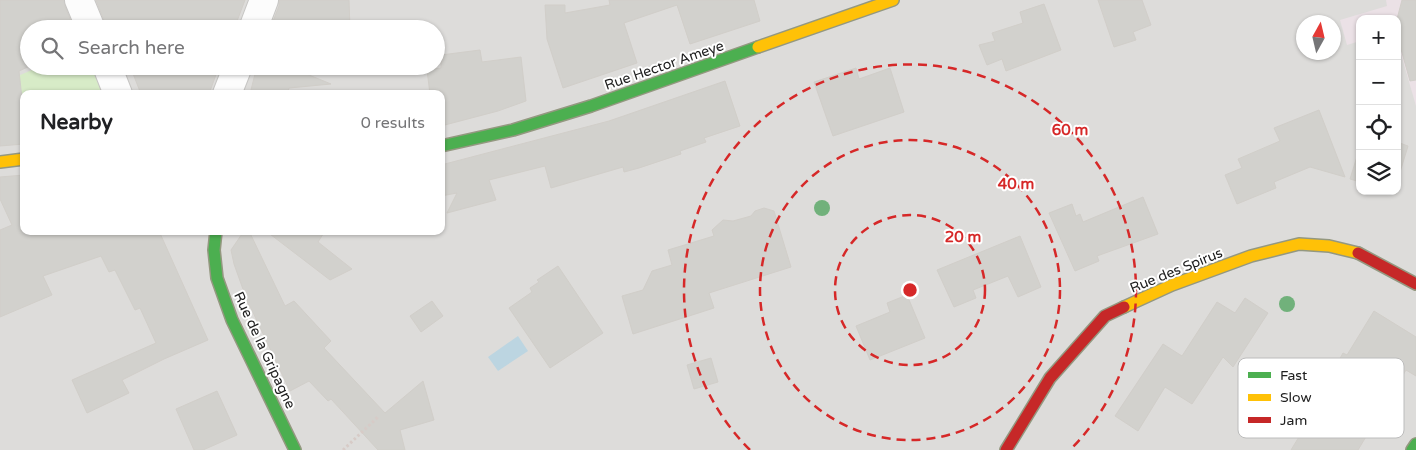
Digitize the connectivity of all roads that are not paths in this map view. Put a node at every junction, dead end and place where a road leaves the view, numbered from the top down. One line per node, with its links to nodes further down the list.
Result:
1 (79, 0): 4 (street)
2 (264, 0): 5 (street)
3 (893, 0): 10 (street, Rue Hector Ameye)
4 (87, 20)
5 (256, 20)
6 (110, 75): 8 (street)
7 (234, 75): 9 (street)
8 (116, 90)
9 (229, 90)
10 (445, 145)
11 (20, 160): 12 (street)
12 (0, 162)
13 (216, 235): 16 (street, Rue de la Gripagne)
14 (1416, 284): 17 (street, Rue des Spirus)
15 (1416, 444): 18 (street)
16 (295, 450)
17 (1006, 450)
18 (1412, 450)

